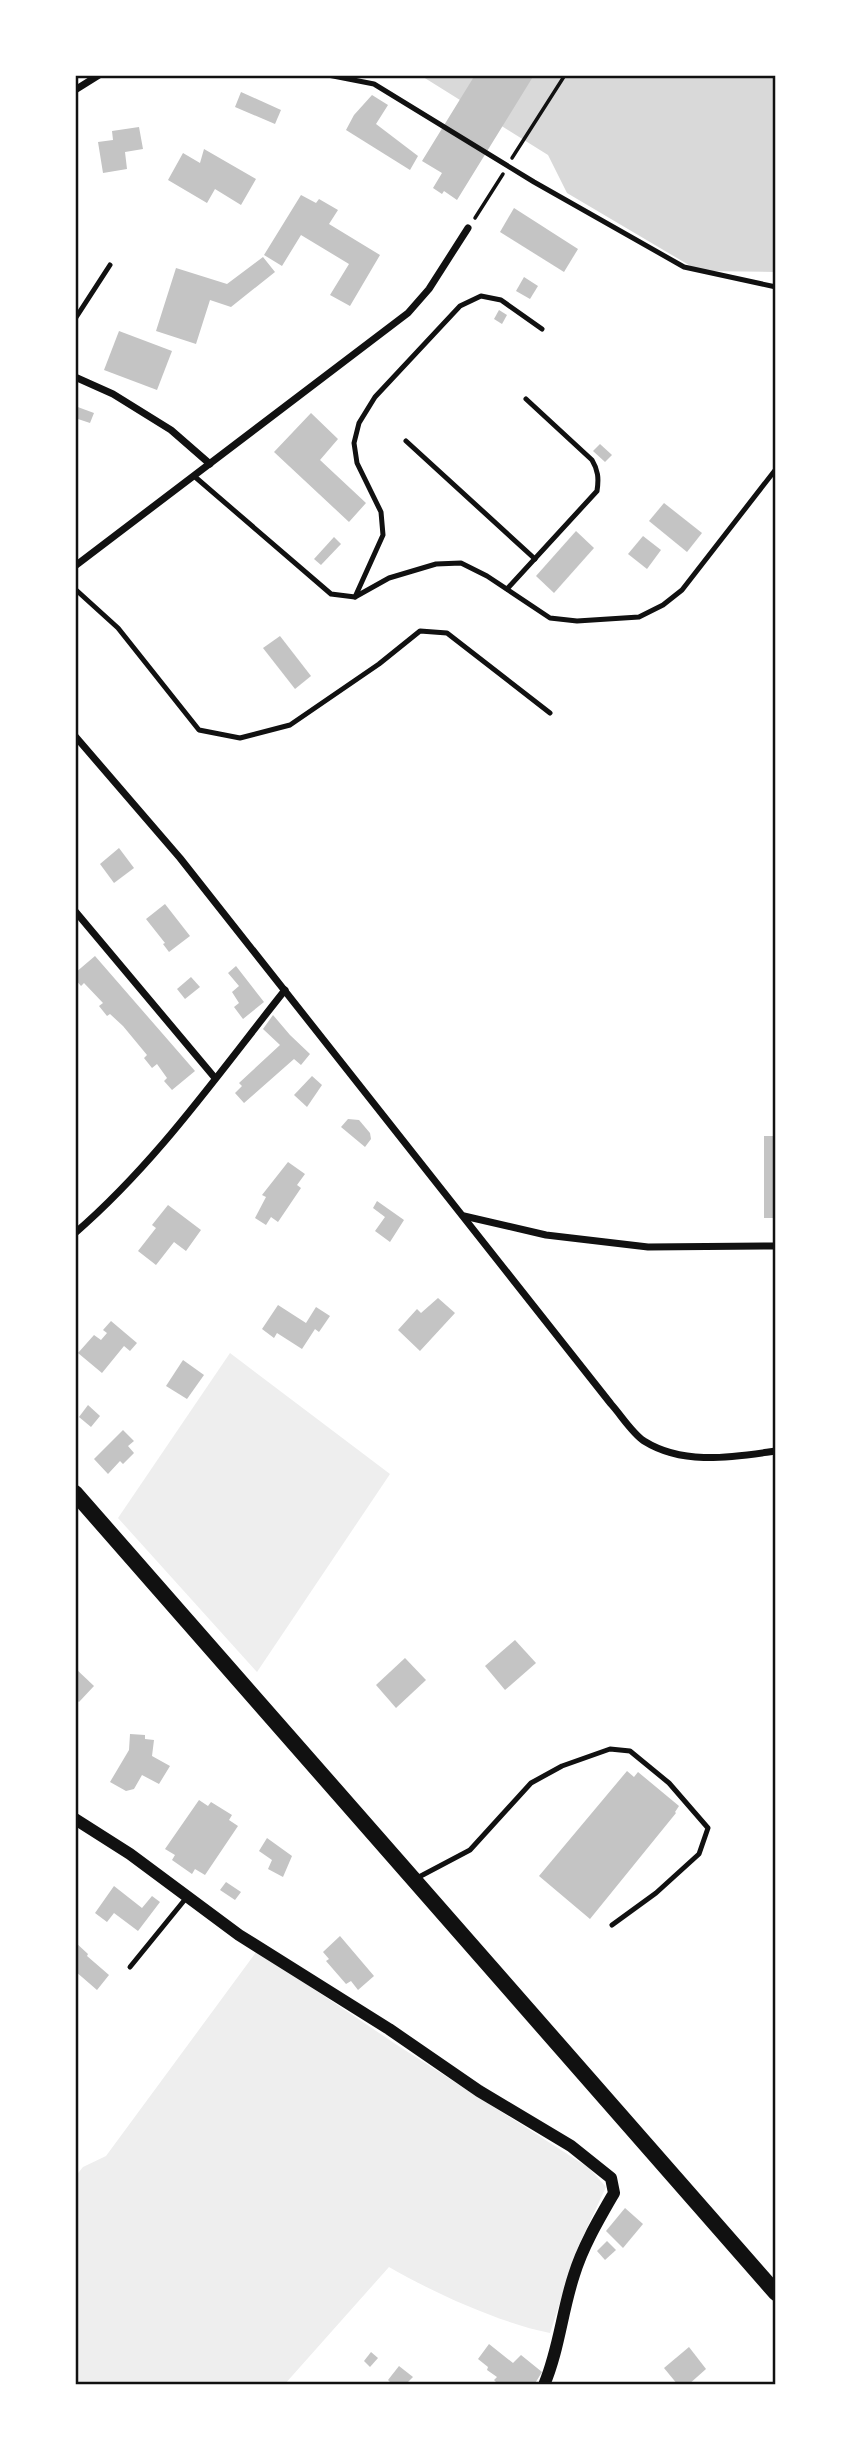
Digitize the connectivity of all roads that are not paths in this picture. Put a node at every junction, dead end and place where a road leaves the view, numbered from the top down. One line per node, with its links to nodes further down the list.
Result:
1 (99, 75): 3 (street)
2 (328, 75): 6 (lane)
3 (75, 90)
4 (468, 228): 12 (street)
5 (110, 265): 7 (lane)
6 (776, 286)
7 (75, 319)
8 (542, 328): 19 (lane)
9 (75, 377): 12 (street)
10 (526, 399): 15 (lane)
11 (406, 441): 15 (lane)
12 (210, 464): 14 (street)
13 (776, 469): 18 (lane)
14 (194, 476): 16 (street); 19 (lane)
15 (536, 559): 18 (lane)
16 (75, 566)
17 (75, 589): 20 (lane)
18 (508, 589): 19 (lane)
19 (355, 597)
20 (550, 713)
21 (75, 736): 23 (street)
22 (75, 911): 24 (street)
23 (285, 990): 24 (street); 25 (street)
24 (215, 1078): 26 (street)
25 (463, 1216): 27 (street); 28 (street)
26 (75, 1233)
27 (776, 1245)
28 (776, 1451)
29 (75, 1493): 31 (main road)
30 (75, 1819): 32 (street)
31 (414, 1879): 33 (lane); 35 (main road)
32 (187, 1897): 34 (lane); 36 (street)
33 (612, 1925)
34 (130, 1967)
35 (776, 2293)
36 (544, 2385)

